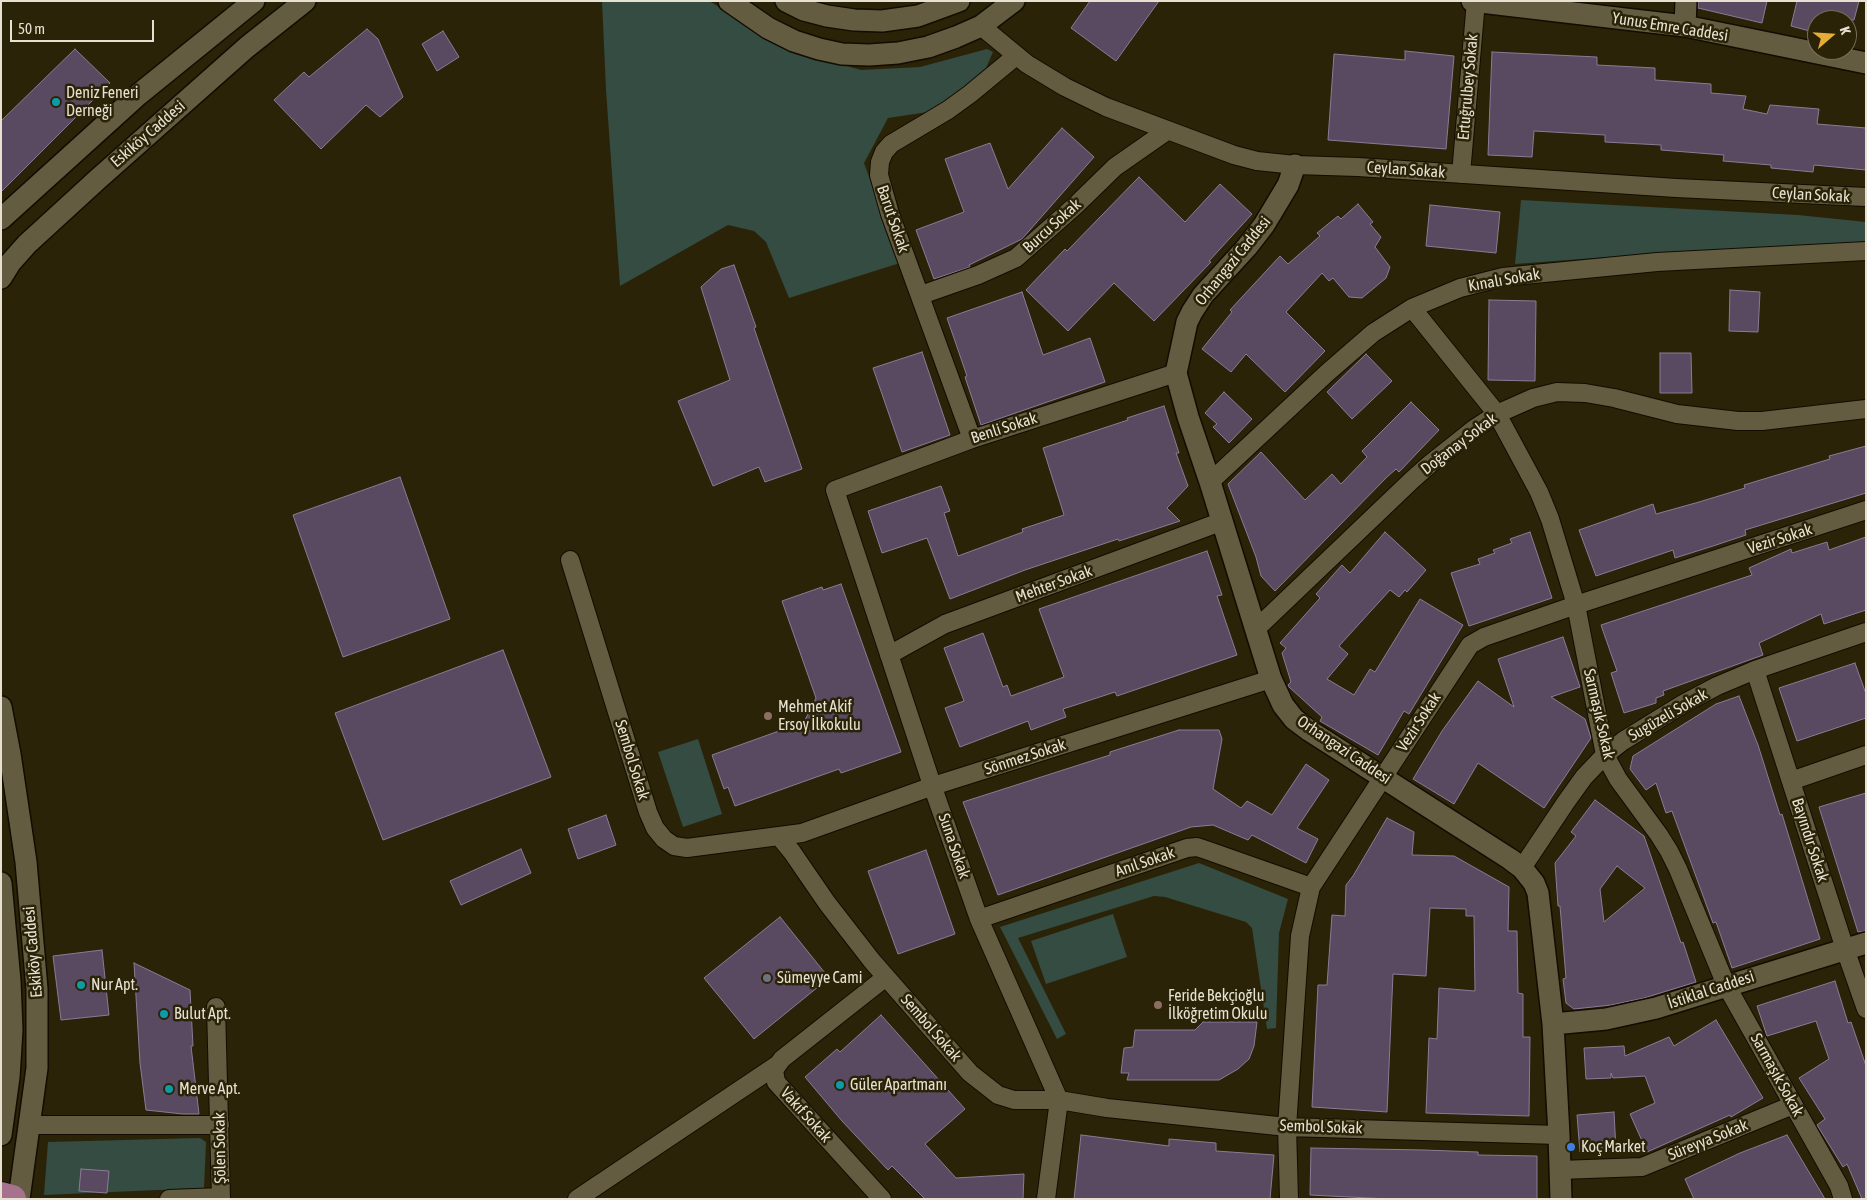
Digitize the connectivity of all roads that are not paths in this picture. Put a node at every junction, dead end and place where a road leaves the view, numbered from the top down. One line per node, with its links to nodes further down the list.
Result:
1 (305, 1): 20 (street, Eskiköy Caddesi)
2 (729, 1): 10 (street)
3 (786, 1): 4 (street)
4 (959, 1)
5 (1014, 1): 10 (street)
6 (1472, 1): 8 (street, Yunus Emre Caddesi)
7 (1686, 1): 11 (street)
8 (1476, 2): 11 (street, Yunus Emre Caddesi); 16 (street, Ertuğrulbey Sokak)
9 (245, 4): 18 (street)
10 (981, 26): 12 (street, Ceylan Sokak)
11 (1685, 26): 13 (street, Yunus Emre Caddesi)
12 (1016, 56): 14 (street, Ceylan Sokak); 21 (street, Barut Sokak)
13 (1864, 60)
14 (1168, 130): 15 (street, Ceylan Sokak); 21 (street, Burcu Sokak)
15 (1295, 165): 16 (street, Ceylan Sokak); 23 (street, Orhangazi Caddesi)
16 (1460, 174): 17 (street, Ceylan Sokak)
17 (1866, 198)
18 (1, 220)
19 (1866, 251): 22 (street, Kınalı Sokak)
20 (1, 278)
21 (921, 295): 26 (street, Barut Sokak)
22 (1412, 308): 25 (street, Sarmaşık Sokak); 27 (street, Kınalı Sokak)
23 (1176, 373): 26 (street, Benli Sokak); 27 (street, Orhangazi Caddesi)
24 (1866, 409): 25 (street, Doğanay Sokak)
25 (1498, 414): 32 (street, Sarmaşık Sokak); 33 (street, Doğanay Sokak)
26 (972, 439): 28 (street, Benli Sokak)
27 (1210, 482): 30 (street, Orhangazi Caddesi)
28 (835, 490): 35 (street, Suna Sokak)
29 (1866, 510): 32 (street, Vezir Sokak)
30 (1222, 521): 33 (street, Orhangazi Caddesi); 35 (street, Mehter Sokak)
31 (570, 560): 44 (street, Sembol Sokak)
32 (1576, 605): 39 (street, Sarmaşık Sokak); 41 (street, Vezir Sokak)
33 (1256, 629): 37 (street, Orhangazi Caddesi)
34 (1866, 632): 36 (street, Sugüzeli Sokak)
35 (889, 655): 43 (street, Suna Sokak)
36 (1755, 670): 39 (street, Sugüzeli Sokak); 42 (street, Bayındır Sokak)
37 (1271, 679): 41 (street, Orhangazi Caddesi); 43 (street, Sönmez Sokak)
38 (1, 707): 59 (street, Eskiköy Caddesi)
39 (1605, 755): 45 (street, Sugüzeli Sokak); 52 (street, Sarmaşık Sokak)
40 (1866, 755): 42 (street)
41 (1384, 777): 45 (street, Orhangazi Caddesi); 47 (street, Vezir Sokak)
42 (1791, 781): 50 (street, Bayındır Sokak)
43 (933, 786): 44 (street, Sönmez Sokak); 48 (street, Suna Sokak)
44 (779, 836): 51 (street, Sembol Sokak)
45 (1522, 868): 55 (street, Orhangazi Caddesi)
46 (1, 883): 62 (street)
47 (1311, 887): 48 (street, Anıl Sokak); 61 (street, Vezir Sokak)
48 (980, 919): 57 (street, Suna Sokak)
49 (1866, 943): 50 (street, İstiklal Caddesi)
50 (1844, 949): 52 (street, İstiklal Caddesi); 54 (street, Bayındır Sokak)
51 (886, 977): 56 (street, Vakıf Sokak); 57 (street, Sembol Sokak)
52 (1726, 985): 55 (street, İstiklal Caddesi); 58 (street, Sarmaşık Sokak)
53 (216, 1007): 60 (street, Şölen Sokak)
54 (1866, 1009)
55 (1552, 1024): 63 (street, Orhangazi Caddesi)
56 (777, 1064): 70 (street); 71 (street, Vakıf Sokak)
57 (1059, 1100): 61 (street, Sembol Sokak); 72 (street)
58 (1794, 1105): 64 (street, Süreyya Sokak); 75 (street, Sarmaşık Sokak)
59 (29, 1125): 60 (street); 68 (street, Eskiköy Caddesi)
60 (220, 1125): 66 (street, Şölen Sokak)
61 (1287, 1127): 63 (street, Sembol Sokak); 73 (street, Vezir Sokak)
62 (1, 1135)
63 (1559, 1135): 64 (street, Orhangazi Caddesi)
64 (1560, 1170): 74 (street, Orhangazi Caddesi)
65 (1, 1196): 67 (highway)
66 (221, 1198): 69 (street)
67 (12, 1199)
68 (19, 1199)
69 (169, 1199)
70 (577, 1199)
71 (882, 1199)
72 (1046, 1199)
73 (1288, 1199)
74 (1561, 1199)
75 (1843, 1199)

